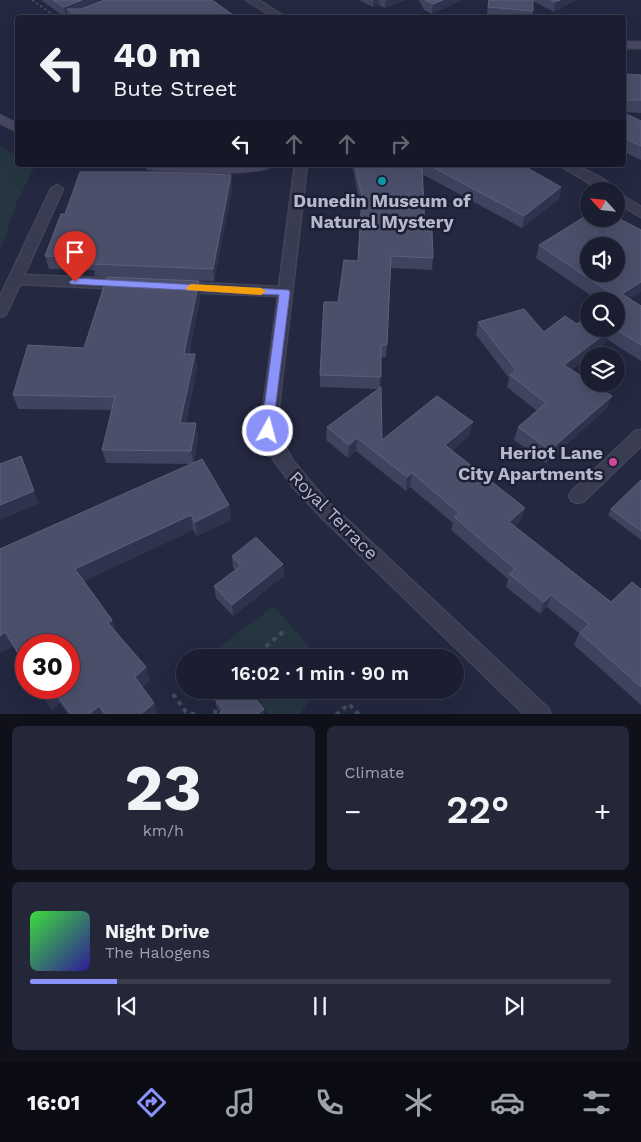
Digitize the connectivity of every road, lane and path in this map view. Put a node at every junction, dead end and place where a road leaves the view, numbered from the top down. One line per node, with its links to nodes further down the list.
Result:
1 (32, 0): 3 (path)
2 (251, 0): 4 (street)
3 (54, 15)
4 (278, 15)
5 (626, 45): 6 (street)
6 (641, 45)
7 (0, 118): 8 (street)
8 (15, 127)
9 (180, 167): 10 (street)
10 (253, 167)
11 (301, 167): 20 (street, Royal Terrace)
12 (569, 167): 13 (street)
13 (598, 182)
14 (57, 189): 17 (street)
15 (625, 202): 16 (street)
16 (641, 213)
17 (16, 279): 18 (street); 21 (street)
18 (134, 285)
19 (163, 286): 20 (street)
20 (285, 292): 32 (street, Royal Terrace)
21 (0, 312)
22 (641, 436): 23 (street)
23 (578, 496)
24 (284, 632): 25 (path)
25 (263, 649)
26 (172, 694): 28 (path)
27 (220, 701): 29 (path)
28 (197, 714)
29 (215, 714)
30 (338, 714): 31 (path)
31 (359, 714)
32 (541, 714)

